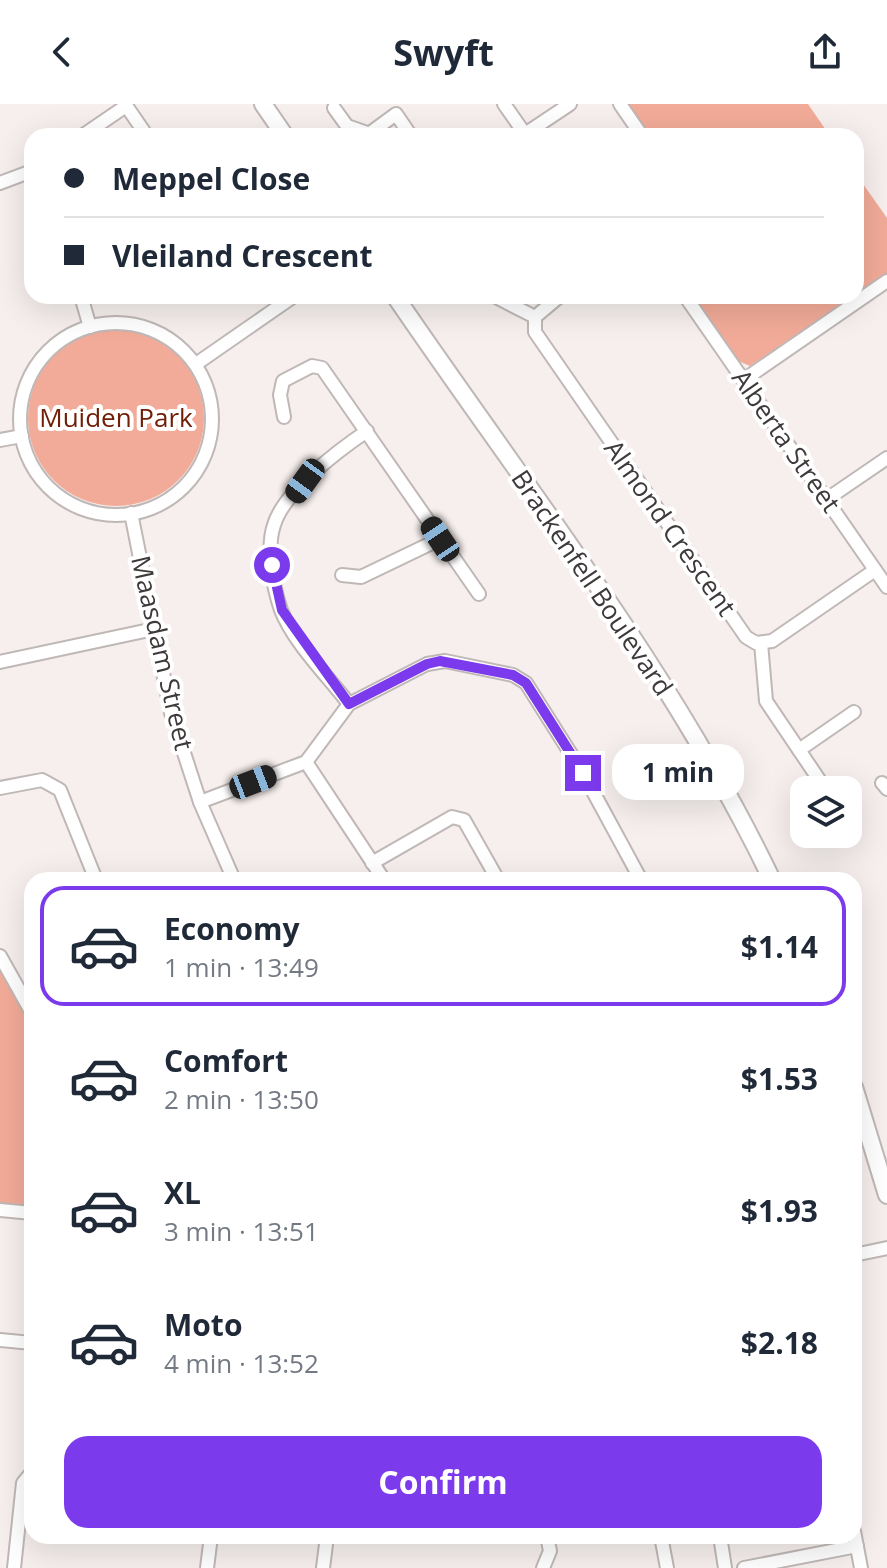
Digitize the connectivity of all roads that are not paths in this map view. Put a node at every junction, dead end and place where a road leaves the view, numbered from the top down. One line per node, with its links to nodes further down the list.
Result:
1 (263, 104): 9 (street)
2 (504, 104): 13 (street)
3 (570, 104): 14 (street)
4 (620, 104): 15 (street)
5 (126, 105): 7 (street); 8 (street)
6 (334, 108): 10 (street)
7 (93, 128)
8 (142, 128)
9 (280, 128)
10 (351, 128)
11 (376, 128): 12 (street)
12 (406, 128)
13 (519, 128)
14 (534, 128)
15 (636, 128)
16 (24, 178): 17 (street)
17 (0, 183)
18 (887, 281): 19 (street)
19 (864, 297)
20 (83, 304): 28 (street)
21 (282, 304): 29 (street)
22 (401, 304): 59 (street, Brackenfell Boulevard)
23 (510, 304): 27 (street)
24 (550, 304): 27 (street)
25 (691, 304): 30 (street, Alberta Street)
26 (854, 304): 30 (street)
27 (535, 317): 44 (street, Almond Crescent)
28 (90, 327): 29 (street); 33 (street)
29 (196, 364): 37 (street)
30 (745, 379): 36 (street, Alberta Street)
31 (284, 417): 32 (street)
32 (367, 431): 38 (street); 46 (street)
33 (22, 436): 34 (street); 37 (street)
34 (0, 440)
35 (887, 458): 36 (street)
36 (827, 499): 39 (street, Alberta Street)
37 (131, 513): 43 (street, Maasdam Street)
38 (440, 539): 40 (street); 42 (street)
39 (875, 570): 41 (street, Alberta Street); 44 (street)
40 (342, 575)
41 (887, 587)
42 (479, 594)
43 (154, 629): 45 (street); 52 (street, Maasdam Street)
44 (761, 643): 48 (street)
45 (0, 662)
46 (349, 704): 49 (street); 58 (street)
47 (854, 712): 48 (street)
48 (799, 750): 50 (street)
49 (306, 762): 52 (street); 53 (street)
50 (817, 776)
51 (0, 788): 54 (street)
52 (200, 802): 55 (street, Maasdam Street)
53 (372, 863): 56 (street); 57 (street)
54 (93, 872)
55 (231, 872)
56 (378, 872)
57 (493, 872)
58 (637, 872)
59 (768, 872)
60 (0, 956): 61 (street)
61 (24, 999)
62 (862, 1113): 63 (street)
63 (887, 1195)
64 (0, 1210): 65 (street)
65 (24, 1212)
66 (887, 1248): 67 (street)
67 (862, 1253)
68 (0, 1340): 69 (street)
69 (24, 1342)
70 (24, 1482): 77 (street)
71 (210, 1544): 78 (street)
72 (326, 1544): 79 (street)
73 (549, 1544): 80 (street)
74 (662, 1544): 81 (street)
75 (721, 1544): 82 (street)
76 (857, 1546): 83 (street); 84 (street)
77 (14, 1568)
78 (207, 1568)
79 (323, 1568)
80 (543, 1568)
81 (667, 1568)
82 (725, 1568)
83 (744, 1568)
84 (861, 1568)

